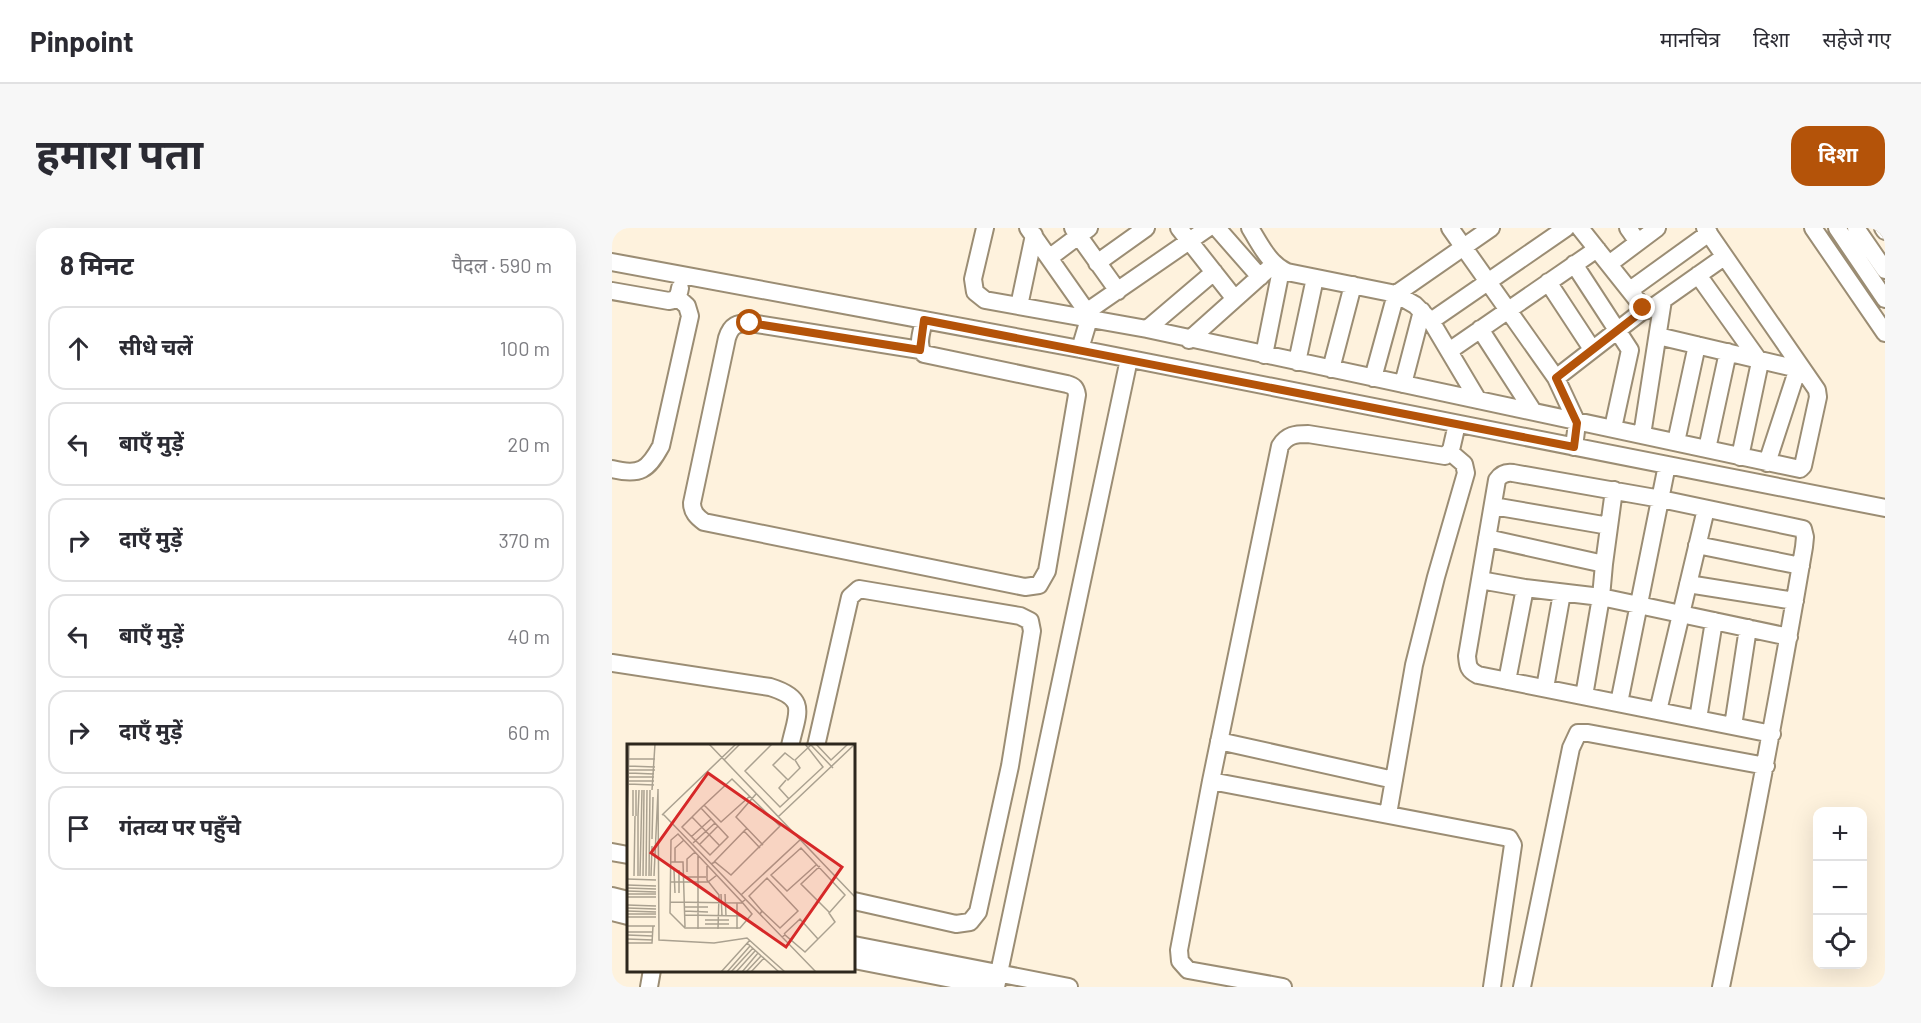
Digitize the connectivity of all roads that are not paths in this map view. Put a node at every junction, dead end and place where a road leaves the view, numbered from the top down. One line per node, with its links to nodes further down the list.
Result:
1 (986, 228): 45 (street)
2 (1146, 228): 24 (street)
3 (1208, 228): 17 (street)
4 (1217, 228): 32 (street)
5 (1250, 228): 27 (street)
6 (1450, 228): 19 (street)
7 (1491, 228): 19 (street)
8 (1566, 228): 34 (street)
9 (1580, 228): 20 (street)
10 (1657, 228): 18 (street)
11 (1813, 228): 54 (street)
12 (1837, 228): 41 (street)
13 (1857, 228): 28 (street)
14 (1080, 230): 22 (street); 24 (street)
15 (1707, 231): 21 (street); 37 (street)
16 (1031, 232): 22 (street); 45 (street)
17 (1184, 234): 29 (street); 39 (street)
18 (1633, 235): 26 (street)
19 (1464, 247): 34 (street); 40 (street)
20 (1597, 249): 25 (street); 26 (street)
21 (1724, 257): 31 (street); 67 (street)
22 (1049, 258): 48 (street)
23 (612, 262): 30 (street)
24 (1097, 263): 39 (street)
25 (1574, 264): 35 (street); 53 (street)
26 (1609, 264): 37 (street)
27 (1278, 267): 32 (street); 33 (street); 63 (street)
28 (1885, 270)
29 (1214, 272): 43 (street); 51 (street)
30 (682, 275): 42 (street); 50 (street)
31 (1698, 275): 44 (street); 66 (street)
32 (1260, 277): 43 (street)
33 (1315, 278): 36 (street); 65 (street)
34 (1488, 281): 46 (street); 49 (street)
35 (1548, 282): 46 (street); 59 (street)
36 (1353, 285): 40 (street); 68 (street)
37 (1630, 290): 47 (street)
38 (612, 291): 42 (street)
39 (1118, 291): 48 (street)
40 (1396, 294): 49 (street); 69 (street)
41 (1884, 296)
42 (677, 297): 85 (street)
43 (1235, 299): 56 (street)
44 (1663, 300): 47 (street); 55 (street)
45 (1019, 306): 48 (street)
46 (1508, 309): 52 (street); 70 (street)
47 (1645, 309): 53 (street)
48 (1085, 316): 51 (street); 58 (street)
49 (1427, 316): 61 (street); 71 (street)
50 (924, 320): 58 (street); 60 (street)
51 (1147, 329): 56 (street)
52 (1480, 329): 61 (street); 73 (street)
53 (1618, 330): 59 (street); 76 (street)
54 (1885, 333)
55 (1658, 336): 57 (street); 77 (street)
56 (1189, 340): 63 (street)
57 (1697, 345): 62 (street); 78 (street)
58 (1080, 349): 64 (street)
59 (1592, 349): 70 (street)
60 (920, 350): 60 (street)
61 (1449, 351): 72 (street)
62 (1728, 352): 66 (street); 80 (street)
63 (1264, 355): 65 (street)
64 (1128, 359): 75 (street); 133 (street)
65 (1297, 362): 68 (street)
66 (1760, 362): 67 (street); 82 (street)
67 (1799, 367): 83 (street); 83 (street)
68 (1331, 369): 69 (street)
69 (1373, 378): 71 (street)
70 (1556, 378): 74 (street)
71 (1403, 384): 72 (street)
72 (1478, 400): 73 (street)
73 (1533, 411): 74 (street)
74 (1577, 423): 76 (street); 79 (street)
75 (1457, 424): 79 (street); 81 (street)
76 (1613, 428): 77 (street)
77 (1642, 435): 78 (street)
78 (1676, 442): 80 (street)
79 (1574, 447): 84 (street)
80 (1707, 449): 82 (street)
81 (1450, 452): 116 (street); 120 (street)
82 (1740, 457): 83 (street)
83 (1767, 463)
84 (1667, 465): 87 (street); 89 (street)
85 (612, 469)
86 (1614, 490): 87 (street); 88 (street); 91 (street)
87 (1661, 499): 90 (street); 102 (street)
88 (1493, 506): 91 (street); 92 (street)
89 (1885, 508)
90 (1706, 509): 93 (street); 95 (street)
91 (1609, 526): 94 (street)
92 (1487, 538): 94 (street); 96 (street)
93 (1697, 545): 95 (street); 97 (street)
94 (1604, 564): 100 (street)
95 (1801, 566): 101 (street)
96 (1480, 580): 98 (street); 108 (street)
97 (1688, 584): 101 (street); 103 (street)
98 (1525, 588): 99 (street); 108 (street)
99 (1562, 593): 100 (street); 109 (street)
100 (1601, 597): 102 (street); 110 (street)
101 (1795, 601): 106 (street)
102 (1638, 605): 103 (street); 111 (street)
103 (1681, 614): 104 (street); 112 (street)
104 (1713, 621): 105 (street); 113 (street)
105 (1748, 628): 106 (street); 114 (street)
106 (1789, 637): 115 (street)
107 (612, 663): 117 (street)
108 (1507, 681): 109 (street)
109 (1545, 688): 110 (street)
110 (1584, 696): 111 (street)
111 (1619, 703): 112 (street)
112 (1658, 711): 113 (street)
113 (1698, 719): 114 (street)
114 (1733, 726): 115 (street)
115 (1772, 734): 119 (street)
116 (1219, 741): 120 (street); 121 (street)
117 (790, 744)
118 (816, 744): 127 (street)
119 (1766, 766): 138 (street); 139 (street)
120 (1394, 780): 122 (street)
121 (1210, 781): 122 (street); 136 (street)
122 (1388, 814): 137 (street)
123 (612, 852): 124 (street)
124 (627, 855)
125 (612, 896): 126 (street)
126 (627, 900)
127 (855, 901)
128 (612, 912): 129 (street)
129 (627, 915)
130 (855, 945): 133 (street)
131 (855, 960): 133 (street)
132 (652, 972): 134 (street)
133 (996, 982): 135 (street)
134 (649, 987)
135 (1069, 987)
136 (1283, 987)
137 (1492, 987)
138 (1522, 987)
139 (1721, 987)

